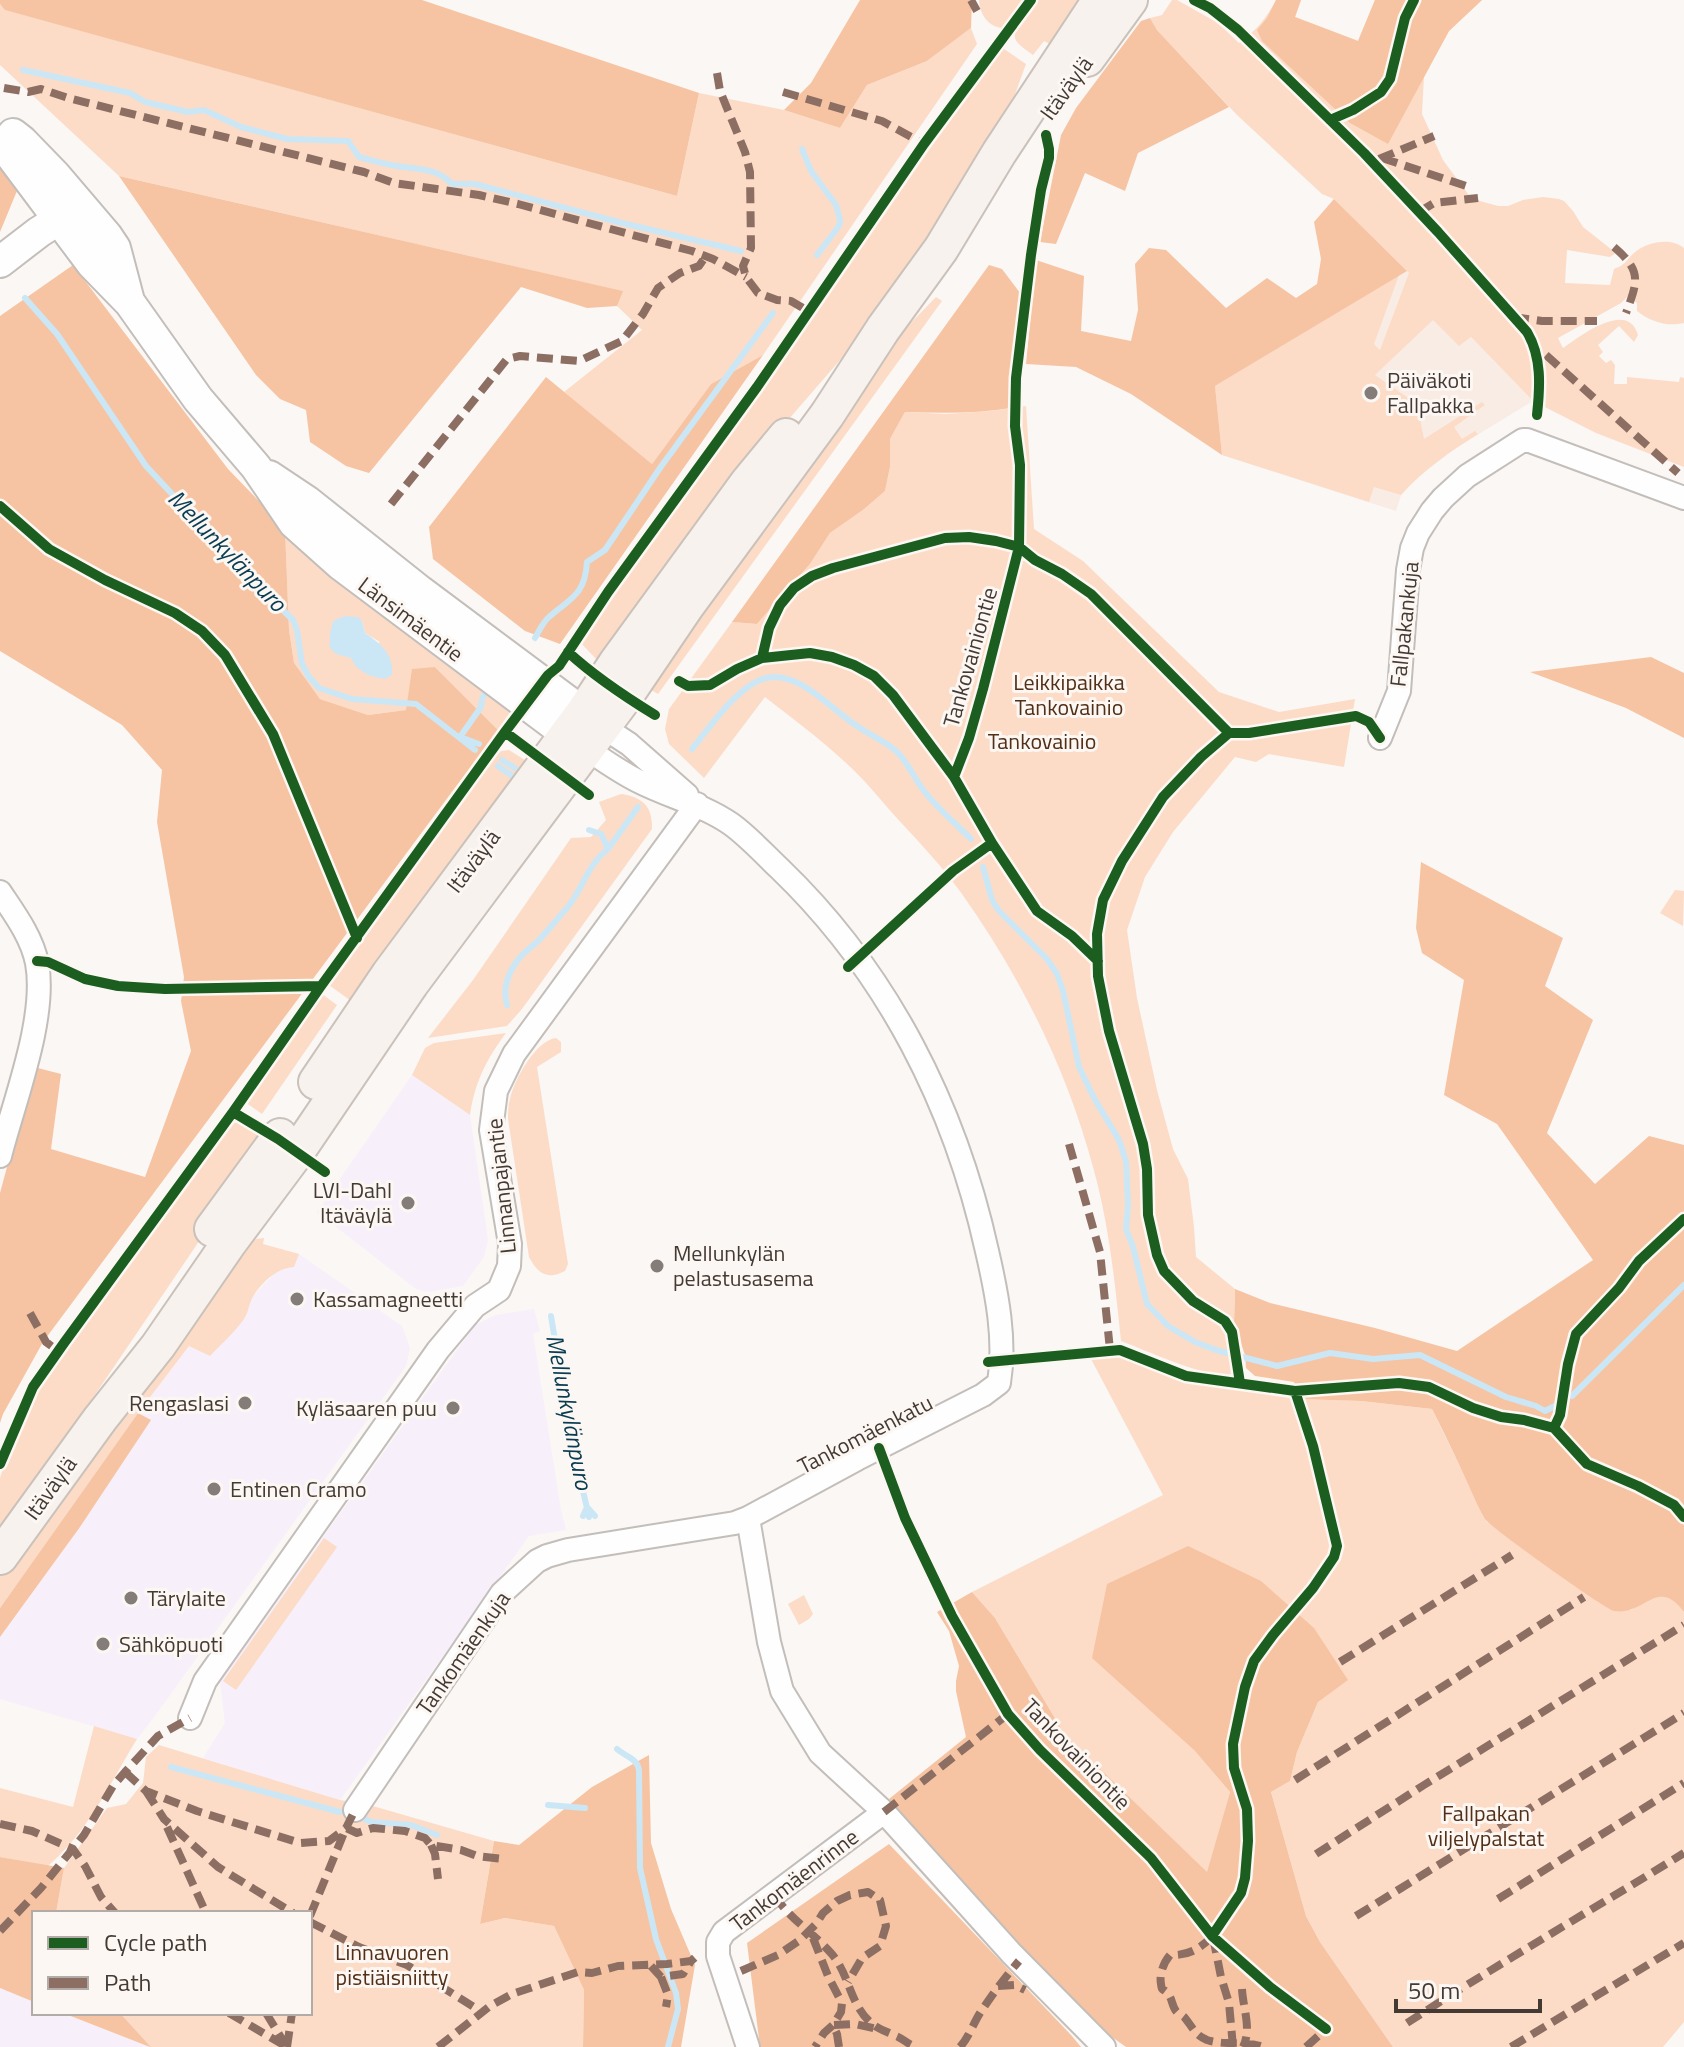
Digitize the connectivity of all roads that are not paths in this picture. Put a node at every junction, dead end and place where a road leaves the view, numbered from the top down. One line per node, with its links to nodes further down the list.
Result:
1 (1100, 0): 6 (main road, Itäväylä)
2 (1130, 0): 6 (main road, Itäväylä)
3 (0, 125): 5 (main road, Länsimäentie)
4 (0, 141): 5 (main road, Länsimäentie)
5 (70, 212): 7 (main road); 9 (main road, Länsimäentie)
6 (941, 249): 9 (main road, Itäväylä)
7 (0, 262)
8 (1684, 498): 10 (street, Fallpakankuja)
9 (585, 731): 11 (street, Tankomäenkatu); 15 (main road, Itäväylä)
10 (1380, 738)
11 (697, 804): 14 (street, Tankomäenkatu); 16 (street, Linnanpajantie)
12 (0, 892): 13 (street)
13 (0, 1156)
14 (748, 1518): 17 (street, Tankomäenkuja); 18 (street)
15 (0, 1557)
16 (190, 1718)
17 (355, 1810)
18 (884, 1812): 19 (street, Tankomäenrinne); 20 (street)
19 (748, 2047)
20 (1104, 2047)

